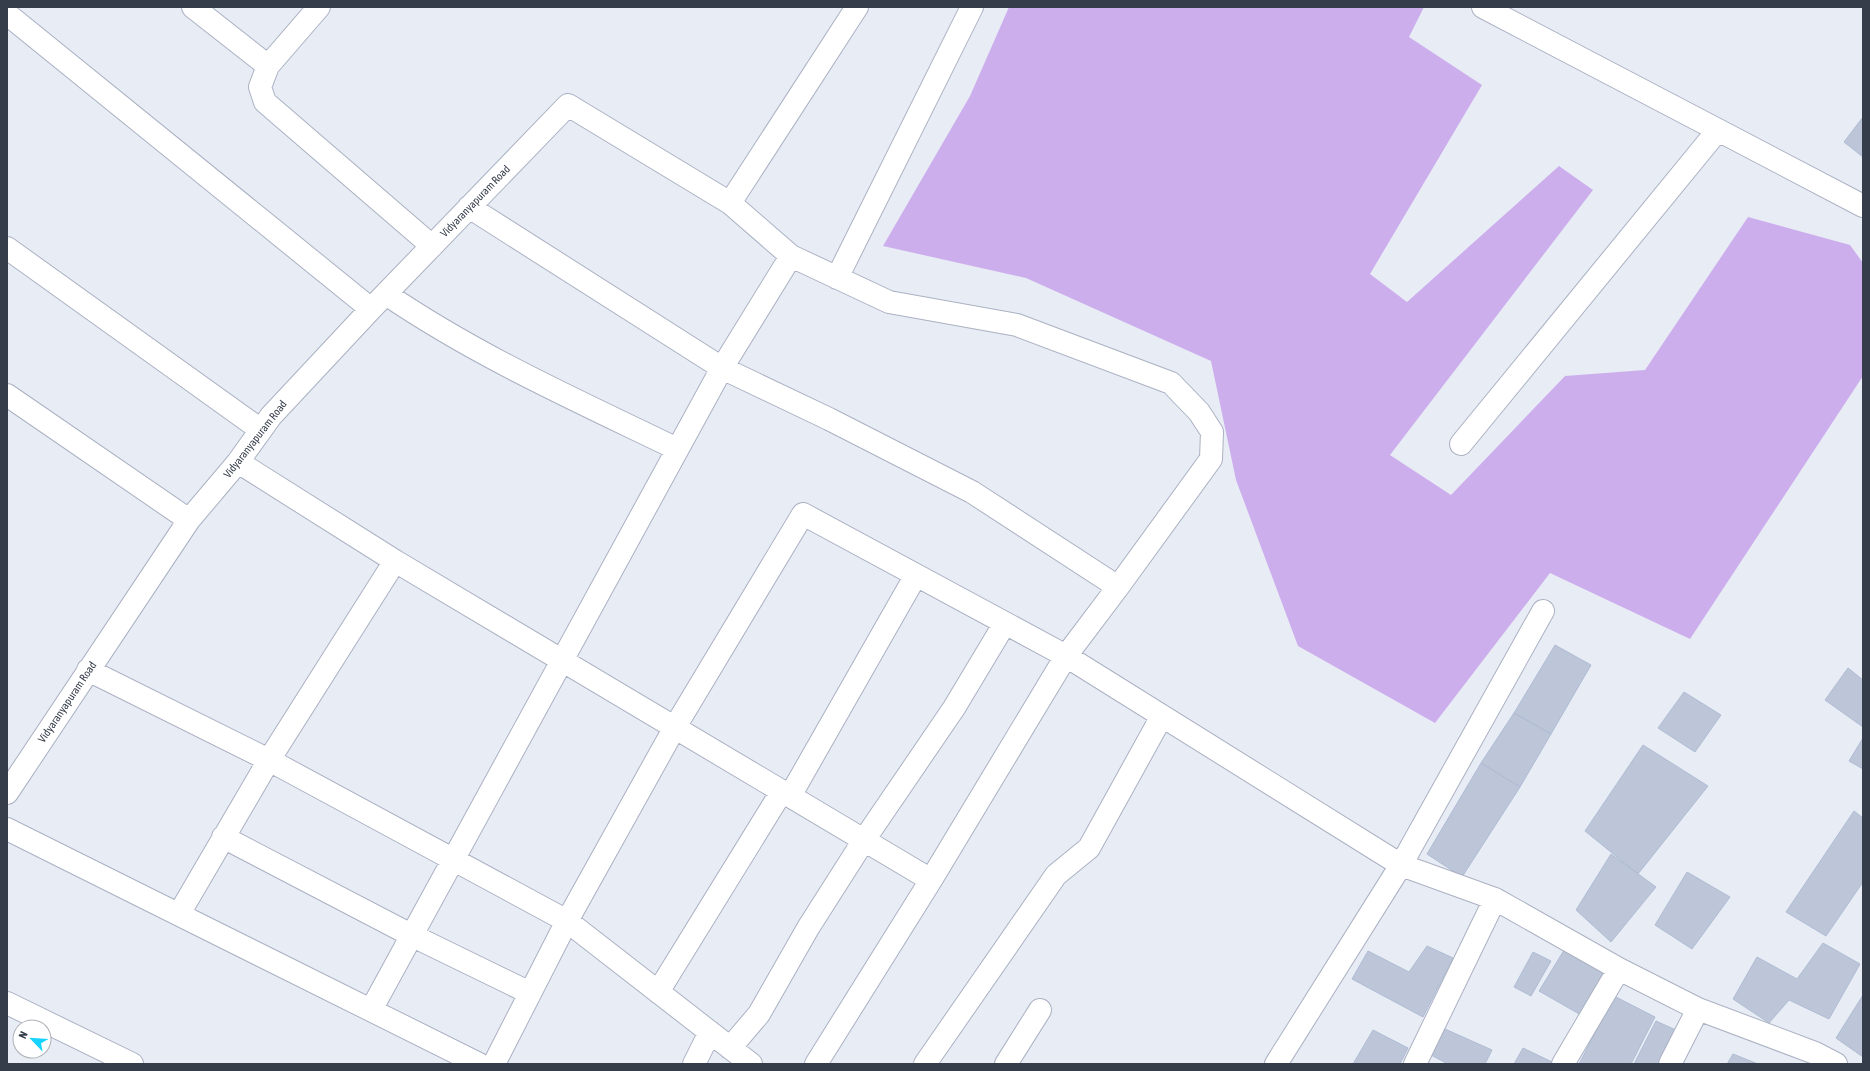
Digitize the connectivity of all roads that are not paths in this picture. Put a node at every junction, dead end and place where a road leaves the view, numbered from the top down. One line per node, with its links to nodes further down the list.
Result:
1 (193, 7): 7 (street)
2 (319, 7): 7 (street)
3 (857, 7): 9 (street)
4 (972, 7): 15 (street)
5 (1483, 7): 8 (street)
6 (7, 14): 17 (street)
7 (268, 66): 12 (street)
8 (1718, 130): 10 (street); 21 (street)
9 (730, 203): 11 (street, Vidyaranyapuram Road); 14 (street)
10 (1863, 206)
11 (469, 207): 12 (street, Vidyaranyapuram Road); 18 (street)
12 (432, 246): 16 (street, Vidyaranyapuram Road)
13 (7, 248): 20 (street)
14 (791, 256): 15 (street); 18 (street)
15 (838, 278): 27 (street)
16 (386, 294): 17 (street, Vidyaranyapuram Road); 22 (street)
17 (371, 309): 20 (street, Vidyaranyapuram Road)
18 (722, 368): 22 (street); 27 (street)
19 (7, 395): 24 (street)
20 (261, 430): 23 (street, Vidyaranyapuram Road)
21 (1461, 444)
22 (677, 449): 31 (street)
23 (238, 462): 24 (street, Vidyaranyapuram Road); 25 (street)
24 (188, 520): 32 (street, Vidyaranyapuram Road)
25 (395, 561): 31 (street); 35 (street)
26 (916, 575): 29 (street); 34 (street); 37 (street)
27 (1118, 587): 30 (street)
28 (1543, 611): 42 (street)
29 (1005, 623): 30 (street); 40 (street)
30 (1066, 656): 33 (street); 43 (street)
31 (562, 660): 34 (street); 41 (street)
32 (88, 670): 35 (street); 36 (street, Vidyaranyapuram Road)
33 (1162, 716): 42 (street); 64 (street)
34 (674, 727): 37 (street); 46 (street)
35 (269, 760): 39 (street); 41 (street)
36 (7, 793)
37 (786, 794): 40 (street); 49 (street)
38 (7, 829): 45 (street)
39 (223, 837): 45 (street); 47 (street)
40 (864, 840): 43 (street); 56 (street)
41 (453, 860): 46 (street); 47 (street)
42 (1401, 865): 44 (street); 66 (street)
43 (931, 880): 63 (street)
44 (1495, 899): 48 (street); 67 (street)
45 (179, 914): 53 (street)
46 (567, 921): 49 (street); 50 (street)
47 (411, 936): 50 (street); 53 (street)
48 (1619, 969): 52 (street); 68 (street)
49 (658, 992): 55 (street)
50 (530, 993): 60 (street)
51 (7, 1003): 58 (street)
52 (1698, 1009): 57 (street); 69 (street)
53 (371, 1010): 59 (street)
54 (1040, 1010): 65 (street)
55 (710, 1032): 56 (street); 61 (street)
56 (730, 1048): 62 (street)
57 (1812, 1059): 70 (street)
58 (132, 1064)
59 (479, 1064)
60 (494, 1064)
61 (694, 1064)
62 (751, 1064)
63 (816, 1064)
64 (925, 1064)
65 (1006, 1064)
66 (1276, 1064)
67 (1415, 1064)
68 (1563, 1064)
69 (1670, 1064)
70 (1836, 1064)

